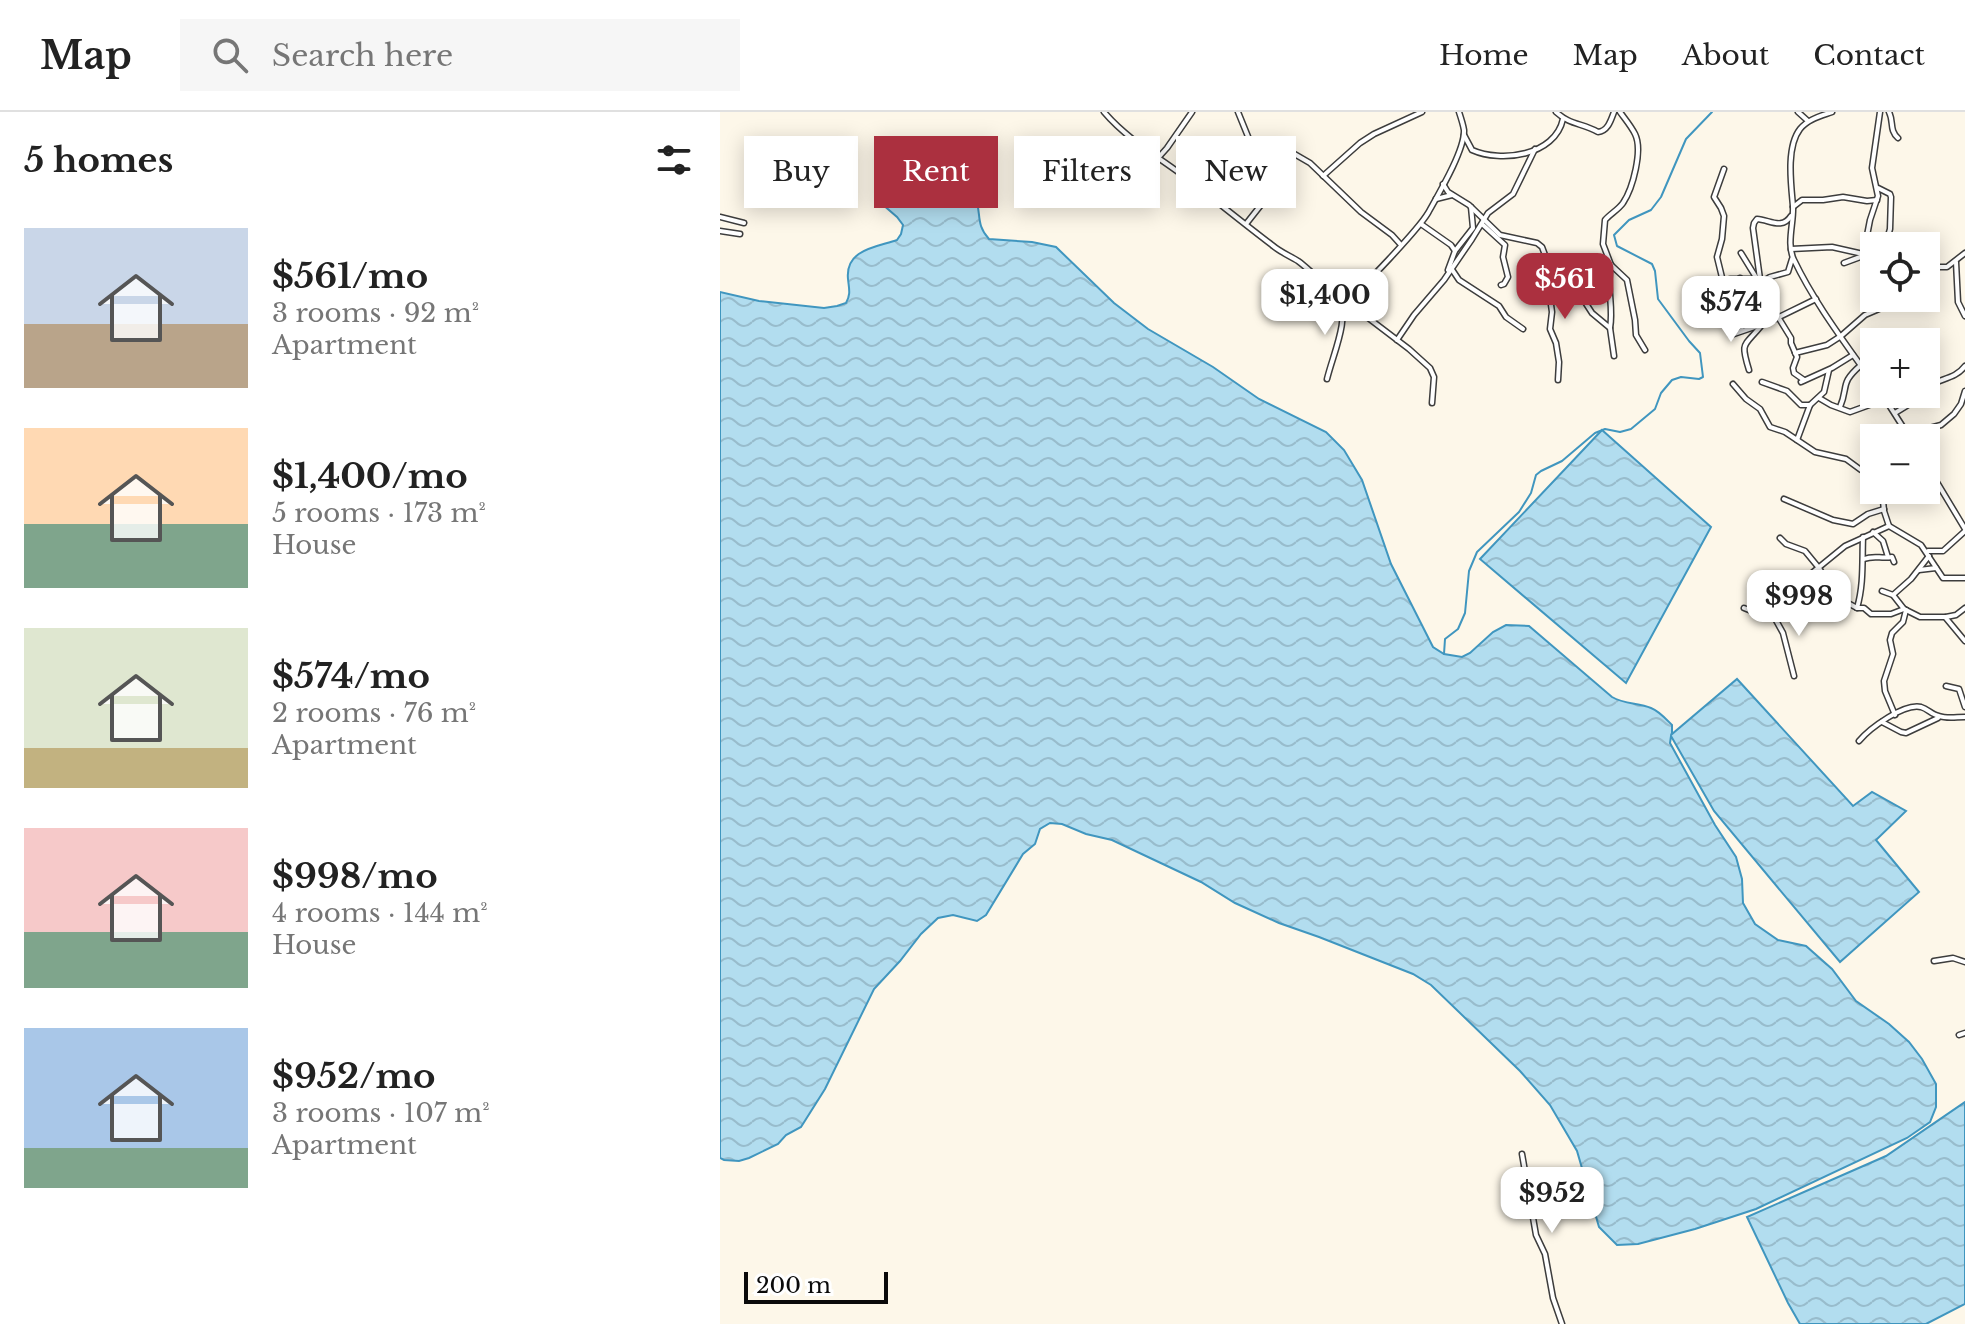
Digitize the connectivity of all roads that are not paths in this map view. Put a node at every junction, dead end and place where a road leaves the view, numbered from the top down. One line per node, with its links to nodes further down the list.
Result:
1 (1104, 112): 16 (street)
2 (1192, 112): 21 (street)
3 (1238, 112): 17 (street)
4 (1422, 112): 23 (street)
5 (1459, 112): 15 (street)
6 (1556, 112): 13 (street)
7 (1614, 112): 13 (street)
8 (1620, 112): 55 (street)
9 (1798, 112): 14 (street)
10 (1832, 112): 14 (street)
11 (1880, 112): 25 (street)
12 (1889, 112): 18 (street)
13 (1563, 119): 19 (street)
14 (1808, 121): 30 (street)
15 (1464, 133): 19 (street); 24 (street)
16 (1131, 136)
17 (1248, 136)
18 (1898, 138)
19 (1535, 149): 35 (street)
20 (1296, 154): 23 (street)
21 (1160, 156)
22 (1724, 169): 70 (street)
23 (1323, 176): 44 (street)
24 (1443, 184): 26 (street); 27 (street)
25 (1878, 188): 28 (street); 41 (street)
26 (1452, 195): 27 (street); 29 (street)
27 (1436, 199): 38 (street)
28 (1877, 200): 30 (street); 40 (street)
29 (1469, 205): 35 (street); 46 (street)
30 (1793, 207): 33 (street)
31 (1225, 208): 37 (street)
32 (1259, 208): 37 (street)
33 (1792, 214): 45 (street); 62 (street)
34 (720, 217): 36 (street)
35 (1483, 221): 43 (street); 57 (street)
36 (744, 223)
37 (1246, 224): 58 (street)
38 (1421, 224): 44 (street); 46 (street)
39 (720, 231): 42 (street)
40 (1868, 232)
41 (1890, 232)
42 (740, 234)
43 (1498, 235): 53 (street); 63 (street)
44 (1401, 245): 65 (street)
45 (1791, 249): 48 (street); 51 (street)
46 (1455, 251): 59 (street)
47 (1741, 253): 62 (street)
48 (1860, 253)
49 (1965, 253): 52 (street)
50 (1860, 257): 54 (street)
51 (1793, 258): 62 (street); 67 (street)
52 (1956, 262): 56 (street); 72 (street)
53 (1548, 263): 75 (street); 92 (street)
54 (1844, 263)
55 (1611, 265): 75 (street); 82 (street)
56 (1940, 267)
57 (1451, 268): 59 (street); 76 (street)
58 (1310, 271): 64 (street); 68 (street)
59 (1446, 277): 80 (street)
60 (1740, 278): 61 (street); 62 (street); 69 (street)
61 (1730, 279)
62 (1760, 280): 66 (street)
63 (1501, 285)
64 (1340, 293): 65 (street); 91 (street)
65 (1347, 296): 80 (street)
66 (1767, 299): 69 (street); 73 (street)
67 (1816, 299): 73 (street); 79 (street)
68 (1278, 308)
69 (1741, 309): 70 (street)
70 (1733, 312): 77 (street)
71 (1872, 312): 79 (street)
72 (1965, 316)
73 (1778, 317): 74 (street); 83 (street)
74 (1763, 324): 77 (street); 81 (street)
75 (1610, 328): 85 (street)
76 (1523, 329)
77 (1743, 330): 78 (street); 81 (street)
78 (1731, 335)
79 (1841, 336): 83 (street); 84 (street)
80 (1397, 340): 98 (street)
81 (1748, 340): 89 (street)
82 (1645, 350)
83 (1795, 354): 90 (street)
84 (1853, 355): 86 (street); 90 (street)
85 (1614, 356)
86 (1860, 364)
87 (1860, 366): 100 (street)
88 (1965, 366): 93 (street)
89 (1749, 370)
90 (1829, 370): 97 (street)
91 (1327, 379)
92 (1558, 380)
93 (1940, 381)
94 (1762, 382): 99 (street)
95 (1733, 384): 107 (street)
96 (1965, 391): 106 (street)
97 (1819, 398): 99 (street); 100 (street)
98 (1432, 403)
99 (1810, 405): 107 (street)
100 (1840, 407): 101 (street)
101 (1862, 408)
102 (1892, 408): 104 (street)
103 (1903, 408): 104 (street)
104 (1895, 413): 105 (street)
105 (1901, 424)
106 (1940, 425)
107 (1797, 440): 108 (street)
108 (1860, 469)
109 (1940, 488): 114 (street)
110 (1784, 499): 112 (street)
111 (1883, 504): 112 (street)
112 (1884, 509): 115 (street)
113 (1965, 512): 114 (street)
114 (1958, 518): 116 (street)
115 (1889, 526): 117 (street); 120 (street)
116 (1965, 530): 120 (street)
117 (1873, 532): 118 (street); 121 (street)
118 (1863, 537): 122 (street); 124 (street)
119 (1780, 538): 124 (street)
120 (1927, 553): 125 (street); 126 (street)
121 (1889, 558): 122 (street); 123 (street)
122 (1864, 559): 131 (street)
123 (1894, 562)
124 (1819, 568): 131 (street); 134 (street)
125 (1936, 568): 126 (street); 127 (street)
126 (1919, 570): 129 (street)
127 (1965, 578)
128 (1882, 591): 129 (street)
129 (1893, 595): 133 (street)
130 (1744, 608): 134 (street)
131 (1857, 608): 133 (street)
132 (1965, 608): 135 (street)
133 (1905, 609): 135 (street); 140 (street)
134 (1772, 613): 137 (street)
135 (1945, 617): 136 (street)
136 (1965, 641)
137 (1794, 676)
138 (1946, 686): 139 (street)
139 (1965, 707)
140 (1895, 715): 141 (street); 143 (street)
141 (1940, 717): 142 (street); 143 (street)
142 (1965, 717)
143 (1882, 722): 144 (street)
144 (1859, 741)
145 (1934, 961): 146 (street)
146 (1965, 962)
147 (1522, 1154): 148 (street)
148 (1562, 1324)

